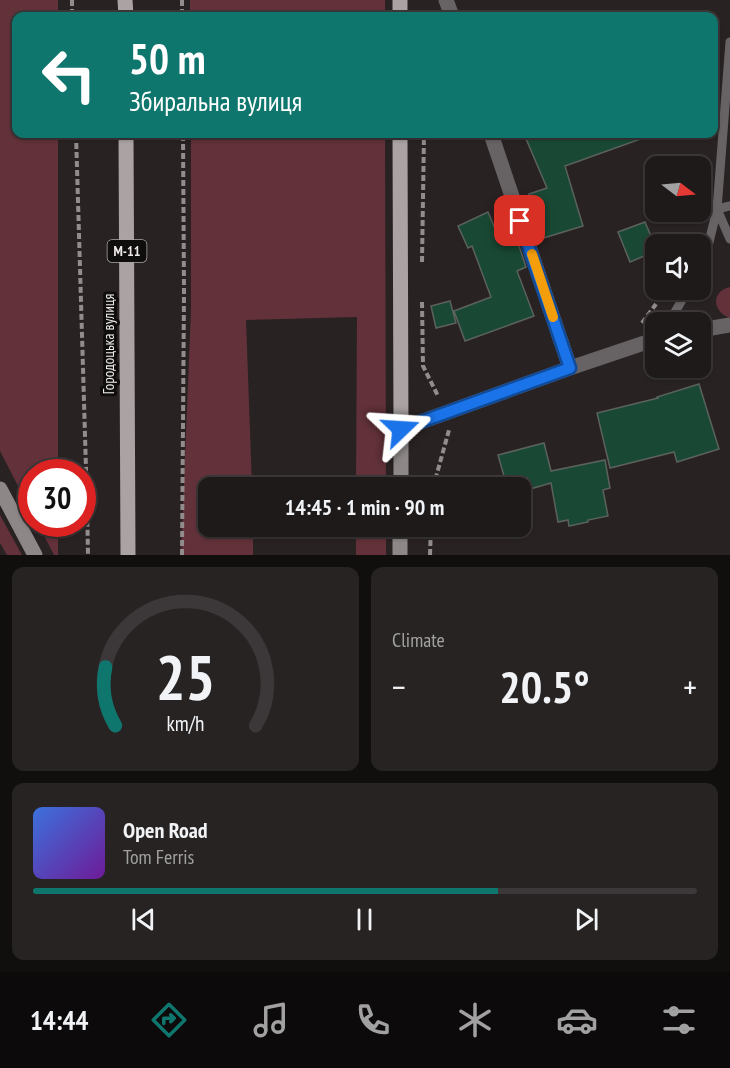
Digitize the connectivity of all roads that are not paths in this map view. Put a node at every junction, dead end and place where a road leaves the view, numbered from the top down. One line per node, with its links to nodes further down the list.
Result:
1 (730, 42): 6 (lane)
2 (126, 138): 18 (main road, Городоцька вулиця / М-11)
3 (400, 138): 13 (main road)
4 (492, 138): 12 (street)
5 (730, 206): 6 (lane)
6 (717, 209): 7 (lane); 8 (lane)
7 (711, 234)
8 (730, 239)
9 (730, 325): 10 (street)
10 (711, 328)
11 (645, 343): 12 (street)
12 (570, 368): 13 (street)
13 (401, 429): 14 (street)
14 (401, 477)
15 (0, 489): 17 (street)
16 (400, 537): 19 (street)
17 (35, 555)
18 (128, 555)
19 (400, 555)

